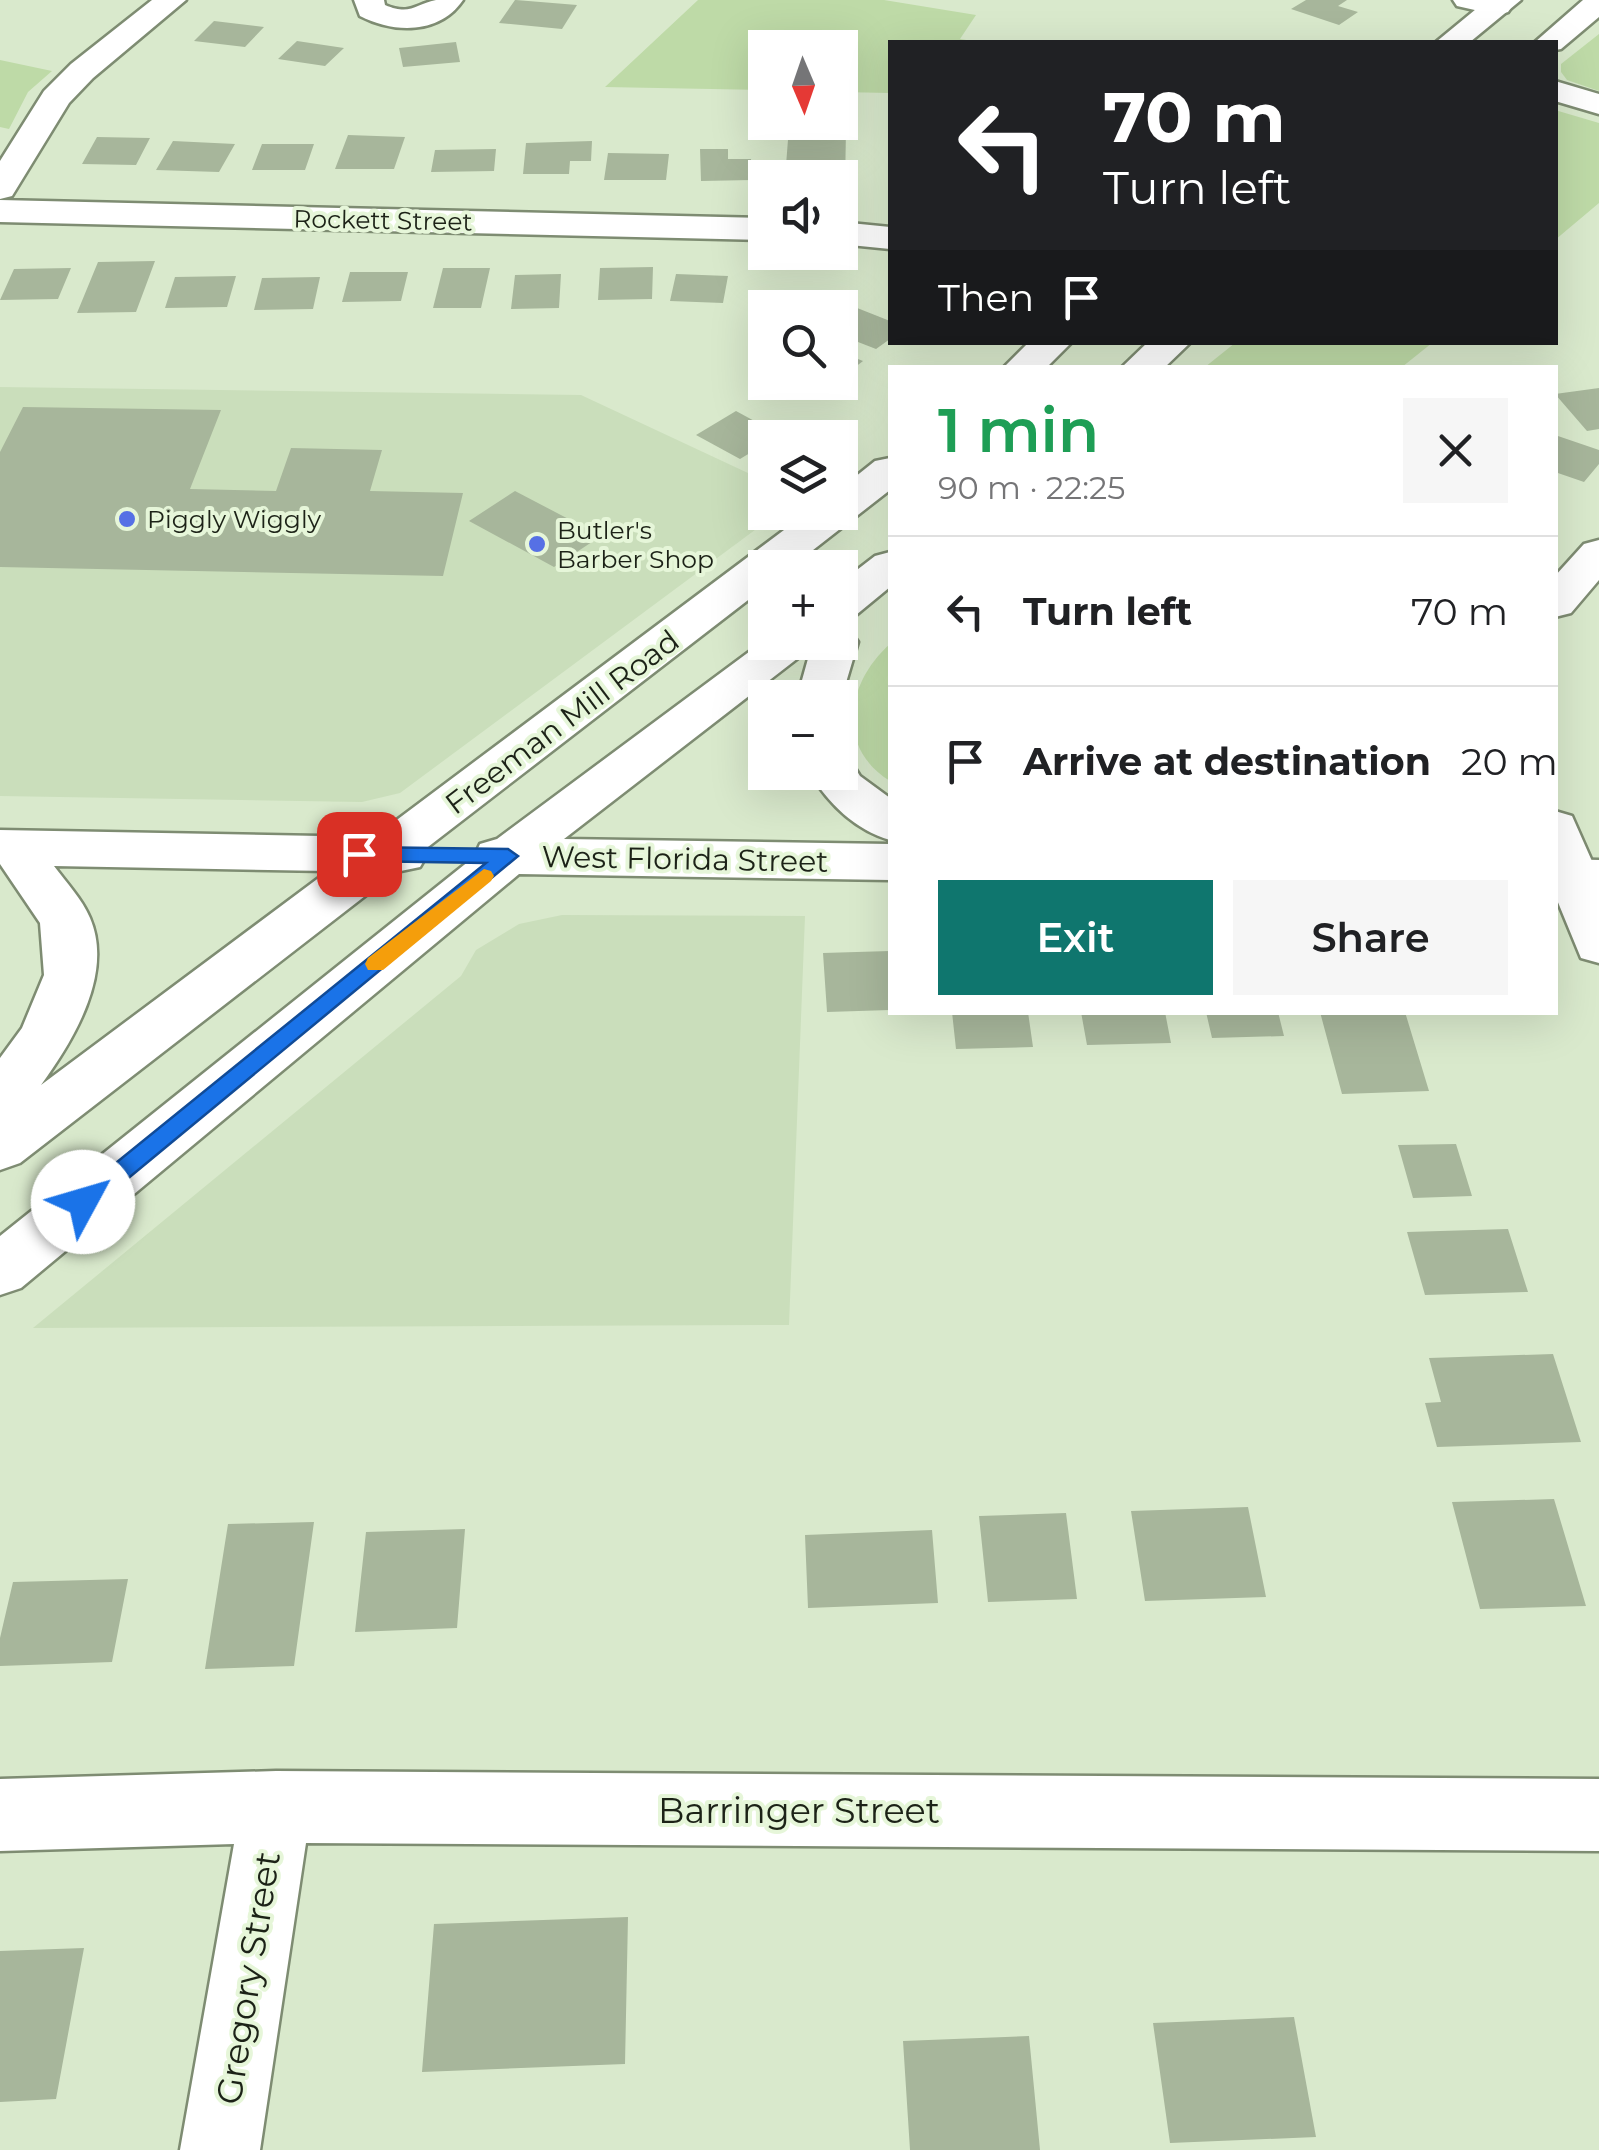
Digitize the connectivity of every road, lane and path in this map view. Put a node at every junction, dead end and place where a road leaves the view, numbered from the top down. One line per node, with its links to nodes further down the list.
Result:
1 (171, 0): 10 (main road)
2 (369, 0): 3 (main road)
3 (448, 0)
4 (1490, 2): 6 (main road)
5 (1599, 2): 7 (main road)
6 (1453, 40)
7 (1552, 40)
8 (1558, 92): 9 (main road)
9 (1599, 104)
10 (0, 189)
11 (0, 211): 12 (main road, Rockett Street)
12 (748, 229)
13 (858, 235): 14 (main road)
14 (888, 238)
15 (1049, 345): 17 (main road)
16 (1168, 345): 18 (main road)
17 (1026, 365)
18 (1144, 365)
19 (888, 472): 20 (main road, Freeman Mill Road)
20 (858, 495)
21 (813, 530): 31 (main road, Freeman Mill Road)
22 (1599, 554): 25 (main road)
23 (888, 567): 24 (main road)
24 (858, 596)
25 (1558, 600)
26 (768, 660): 32 (main road)
27 (845, 790): 28 (main road)
28 (888, 822)
29 (1558, 835): 34 (main road)
30 (8, 847): 31 (main road, West Florida Street); 36 (main road)
31 (389, 854): 32 (main road, West Florida Street); 37 (main road, Freeman Mill Road)
32 (508, 856): 33 (main road, West Florida Street); 38 (main road)
33 (888, 862)
34 (1577, 878): 35 (main road)
35 (1599, 944)
36 (0, 1100)
37 (0, 1147)
38 (0, 1270)
39 (276, 1807): 40 (main road, Barringer Street); 41 (main road, Barringer Street); 42 (main road, Gregory Street)
40 (0, 1815)
41 (1599, 1815)
42 (220, 2150)

